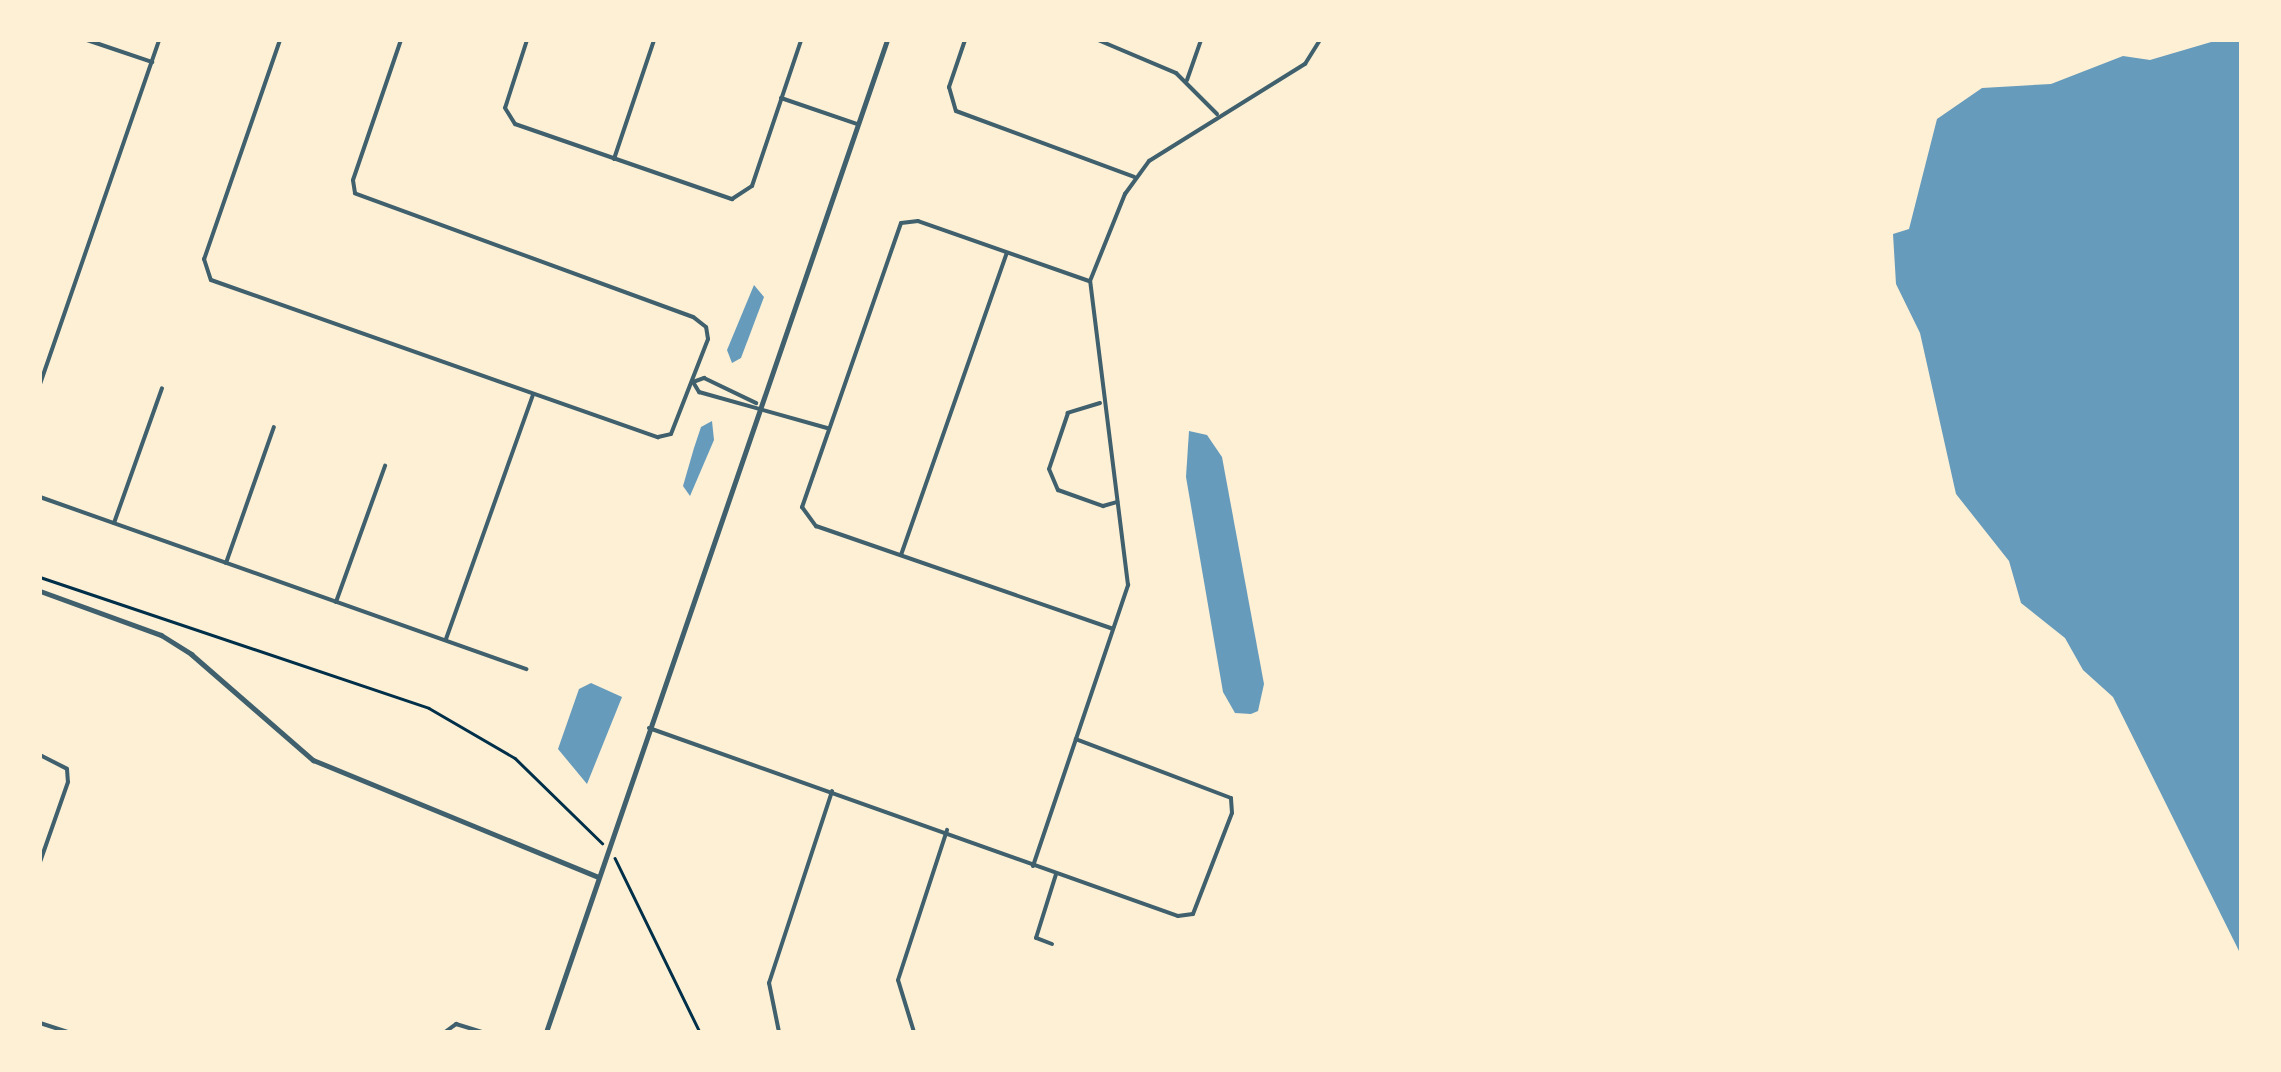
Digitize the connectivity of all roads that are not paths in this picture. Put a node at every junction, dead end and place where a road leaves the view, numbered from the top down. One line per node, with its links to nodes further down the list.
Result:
1 (87, 40): 13 (street)
2 (159, 40): 13 (street)
3 (280, 40): 25 (street)
4 (401, 40): 22 (street)
5 (527, 40): 18 (street)
6 (654, 40): 18 (street)
7 (800, 40): 15 (street)
8 (886, 40): 17 (street)
9 (964, 40): 19 (street)
10 (1098, 40): 14 (street)
11 (1202, 40): 14 (street)
12 (1320, 40): 16 (street)
13 (152, 62): 23 (street)
14 (1188, 80): 16 (street)
15 (781, 98): 17 (street); 18 (street)
16 (1217, 114): 19 (street)
17 (858, 124): 27 (street)
18 (614, 158)
19 (1135, 178): 21 (street)
20 (1008, 251): 21 (street); 29 (street); 34 (street)
21 (1090, 281): 26 (street)
22 (693, 382): 25 (street); 27 (street); 27 (street)
23 (40, 384)
24 (162, 388): 33 (street)
25 (533, 394): 39 (street)
26 (1103, 402): 32 (street); 32 (street)
27 (758, 406): 29 (street); 41 (street)
28 (274, 427): 35 (street)
29 (827, 428): 34 (street)
30 (385, 466): 37 (street)
31 (40, 497): 33 (street)
32 (1117, 502): 38 (street)
33 (114, 523): 35 (street)
34 (901, 556): 38 (street)
35 (226, 562): 37 (street)
36 (40, 591): 49 (street)
37 (336, 602): 39 (street)
38 (1113, 629): 42 (street)
39 (445, 640): 40 (street)
40 (526, 669)
41 (649, 728): 44 (street); 49 (street)
42 (1076, 738): 47 (street); 48 (street)
43 (40, 755): 46 (street)
44 (832, 791): 45 (street); 56 (street)
45 (947, 830): 47 (street); 57 (street)
46 (40, 862)
47 (1033, 866): 48 (street)
48 (1056, 874): 50 (street)
49 (598, 878): 55 (street)
50 (1052, 944)
51 (40, 1022): 52 (street)
52 (68, 1032)
53 (444, 1032): 54 (street)
54 (482, 1032)
55 (546, 1032)
56 (779, 1032)
57 (914, 1032)

